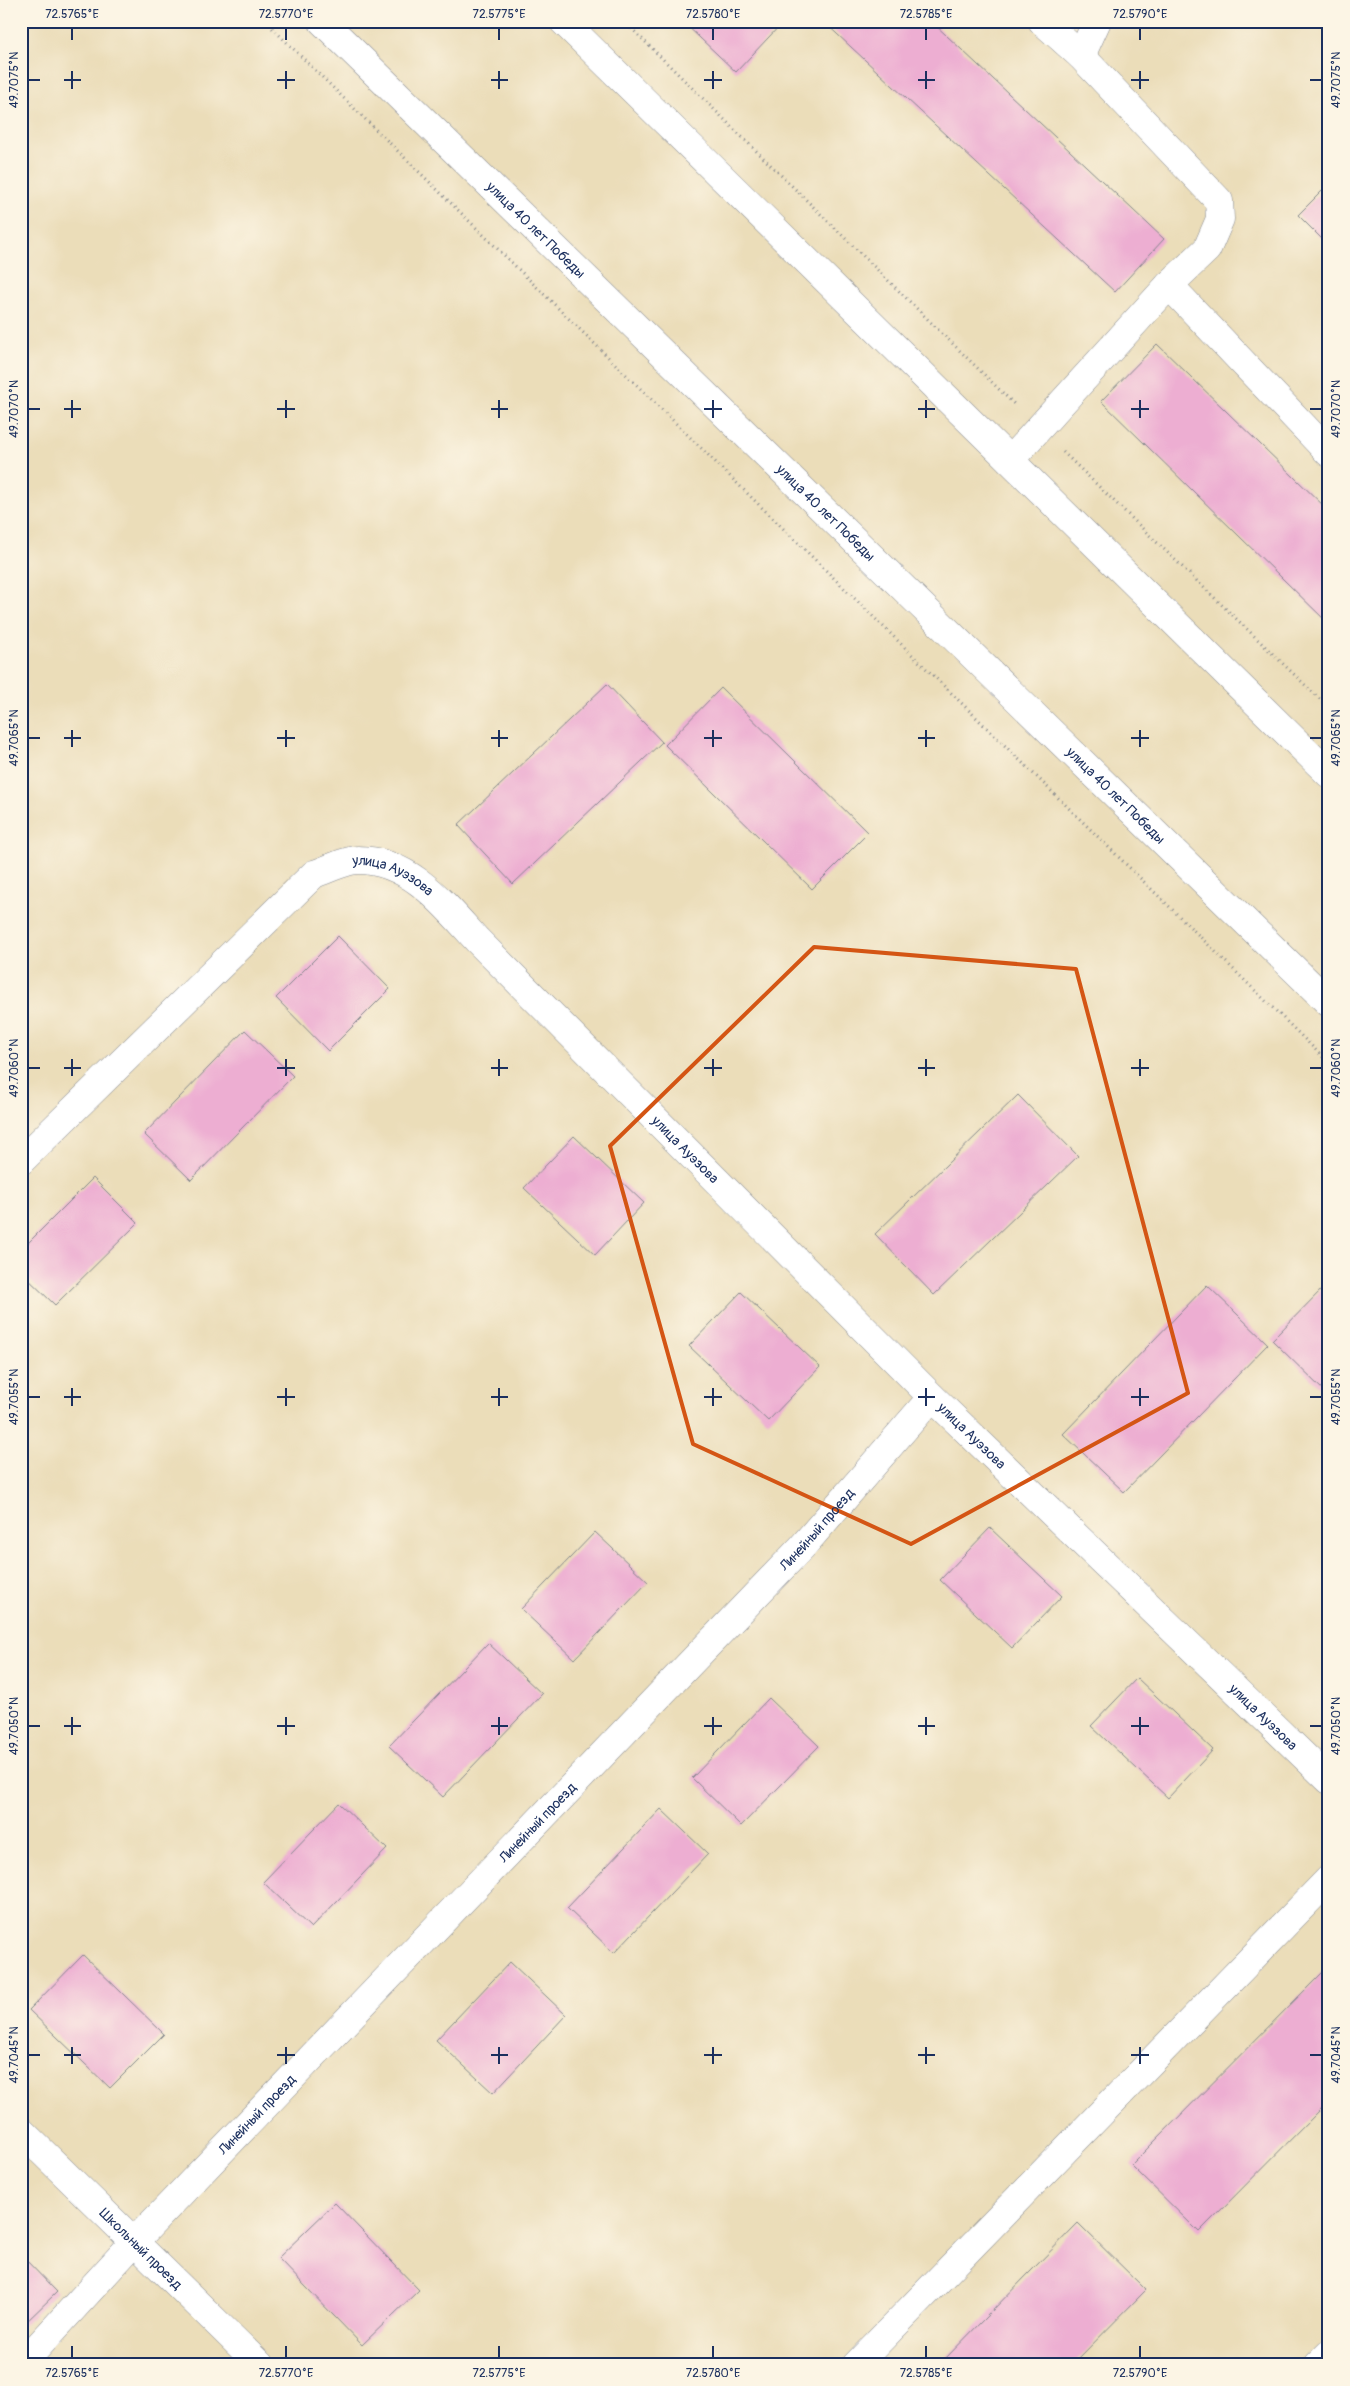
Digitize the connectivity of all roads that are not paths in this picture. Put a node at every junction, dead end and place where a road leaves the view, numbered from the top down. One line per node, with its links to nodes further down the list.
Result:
1 (322, 21): 10 (street, улица 40 лет Победы)
2 (563, 21): 8 (street)
3 (1042, 21): 5 (street)
4 (1097, 21): 5 (street)
5 (1081, 56): 6 (street)
6 (1169, 286): 7 (street); 8 (street)
7 (1329, 453)
8 (1010, 460): 9 (street)
9 (1329, 774)
10 (1329, 1003)
11 (21, 1161): 12 (street, улица Ауэзова)
12 (932, 1397): 13 (street, улица Ауэзова); 16 (street, Линейный проезд)
13 (1329, 1780)
14 (1329, 1878): 20 (street)
15 (21, 2131): 16 (street, Школьный проезд)
16 (136, 2241): 18 (street, Линейный проезд); 19 (street, Школьный проезд)
17 (1329, 2354): 21 (street)
18 (21, 2365)
19 (260, 2365)
20 (856, 2365)
21 (1318, 2365)

